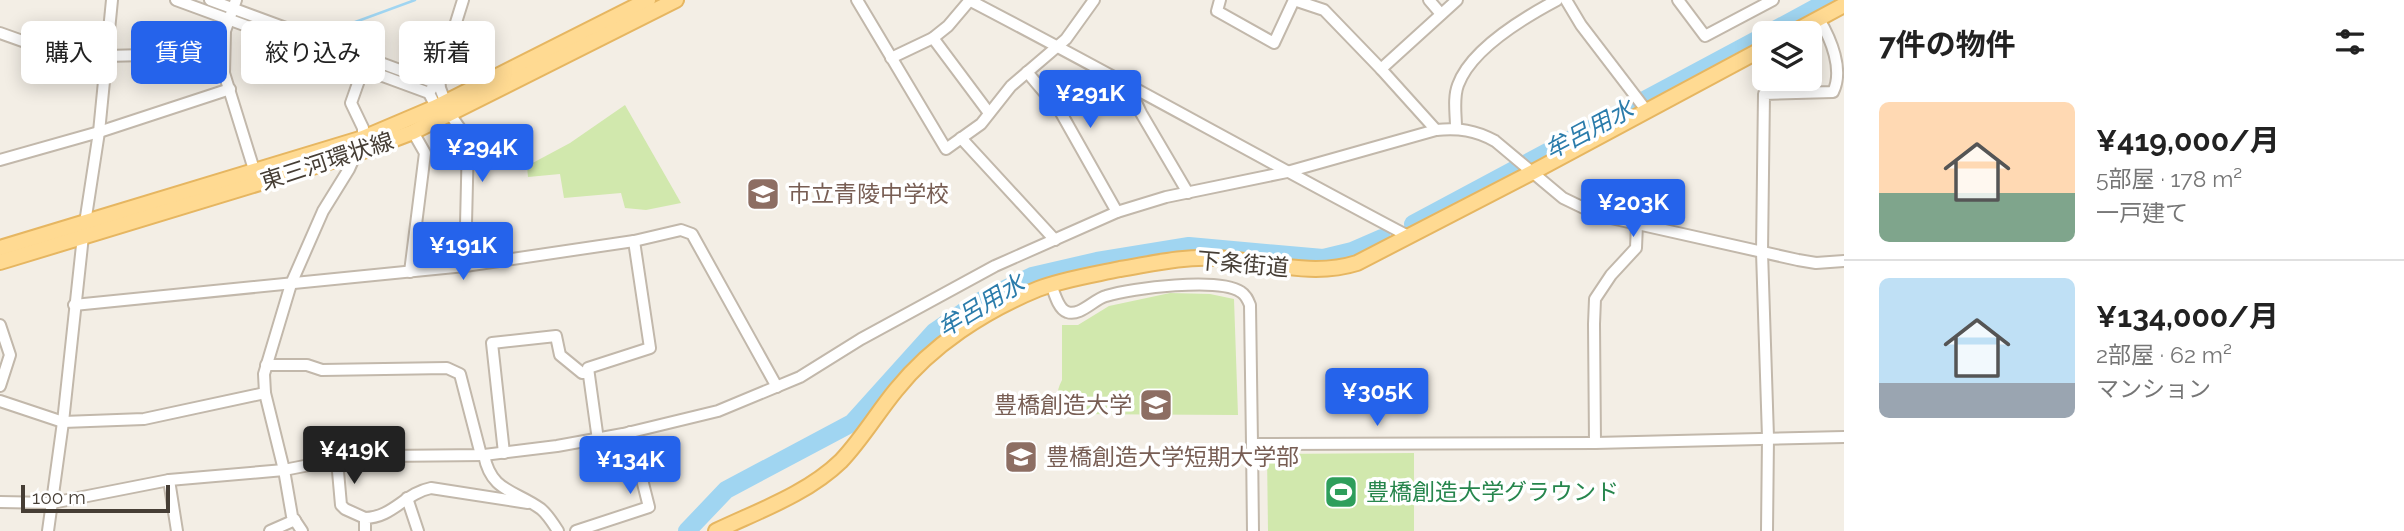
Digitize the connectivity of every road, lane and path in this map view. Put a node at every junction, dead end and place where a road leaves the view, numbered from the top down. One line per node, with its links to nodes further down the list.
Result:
1 (112, 0): 23 (street)
2 (177, 0): 20 (street)
3 (210, 0): 20 (street)
4 (463, 0): 25 (street)
5 (648, 0): 43 (main road, 東三河環状線)
6 (676, 0): 43 (main road, 東三河環状線)
7 (857, 0): 33 (street)
8 (970, 0): 29 (street); 31 (street)
9 (1094, 0): 31 (street)
10 (1220, 0): 11 (street)
11 (1294, 0): 18 (street)
12 (1429, 0): 21 (street)
13 (1457, 0): 21 (street)
14 (1566, 0): 44 (street)
15 (1678, 0): 17 (street)
16 (1550, 1): 46 (street)
17 (1766, 2)
18 (1326, 5): 34 (street)
19 (1844, 5): 22 (main road)
20 (233, 9): 24 (street); 27 (street); 35 (street)
21 (1441, 14): 34 (street)
22 (1819, 19): 26 (main road); 65 (street)
23 (110, 21)
24 (259, 21)
25 (456, 21)
26 (1815, 21)
27 (227, 26)
28 (0, 33): 30 (street)
29 (933, 38): 33 (street); 45 (street)
30 (21, 40)
31 (1057, 45): 36 (street); 38 (street)
32 (1752, 54): 44 (main road, 下条街道)
33 (891, 58): 51 (street)
34 (1381, 69): 47 (street)
35 (399, 71)
36 (1027, 72): 45 (street); 58 (street)
37 (227, 81): 42 (street)
38 (1127, 83): 55 (street); 57 (street)
39 (103, 84): 48 (street)
40 (358, 84): 50 (street)
41 (434, 84): 43 (street); 43 (street)
42 (230, 89): 48 (street); 56 (street)
43 (444, 108): 49 (main road, 東三河環状線); 50 (main road, 東三河環状線); 68 (street)
44 (1646, 110): 54 (main road, 下条街道)
45 (989, 113): 51 (street)
46 (1456, 128): 47 (street); 54 (street)
47 (1436, 130): 55 (street)
48 (99, 132): 53 (street); 60 (street)
49 (413, 132): 52 (main road, 東三河環状線); 69 (street)
50 (363, 138): 52 (street); 56 (main road, 東三河環状線)
51 (961, 138): 62 (street)
52 (355, 154): 56 (main road, 東三河環状線); 70 (street)
53 (0, 160)
54 (1532, 171): 59 (street); 61 (main road, 下条街道)
55 (1287, 172): 57 (street); 61 (street)
56 (256, 178): 60 (main road, 東三河環状線)
57 (1188, 193): 58 (street)
58 (1117, 212): 62 (street)
59 (1637, 224): 65 (street); 85 (street)
60 (84, 229): 64 (main road, 東三河環状線); 67 (main road, 東三河環状線); 72 (street)
61 (1410, 237): 71 (main road, 下条街道)
62 (1055, 240): 77 (street)
63 (634, 241): 68 (street); 75 (street); 77 (street)
64 (0, 248)
65 (1762, 252): 66 (street); 82 (street)
66 (1844, 261)
67 (0, 262)
68 (465, 266): 69 (street)
69 (410, 272): 70 (street)
70 (291, 284): 72 (street); 74 (street)
71 (1051, 284): 86 (street); 106 (main road, 下条街道)
72 (74, 305): 80 (street)
73 (0, 325): 76 (street)
74 (266, 365): 78 (street); 88 (street)
75 (588, 373): 84 (street); 87 (street)
76 (0, 386)
77 (776, 387): 81 (street)
78 (265, 393): 80 (street); 90 (street)
79 (0, 401): 80 (street)
80 (63, 422): 94 (street)
81 (630, 432): 84 (street); 105 (street)
82 (1768, 437): 83 (street); 85 (street); 108 (street)
83 (1844, 437)
84 (598, 440): 87 (street)
85 (1595, 443): 86 (street)
86 (1252, 444): 107 (street)
87 (505, 453): 88 (street)
88 (482, 455): 89 (street); 95 (street)
89 (337, 460): 90 (street); 96 (street)
90 (284, 470): 91 (street); 97 (street)
91 (169, 480): 94 (street); 99 (street)
92 (407, 498): 95 (street); 96 (street); 103 (street)
93 (0, 502): 94 (street)
94 (52, 503): 98 (street)
95 (528, 503): 104 (street)
96 (365, 517): 102 (street)
97 (295, 520): 100 (street); 101 (street)
98 (48, 531)
99 (177, 531)
100 (270, 531)
101 (302, 531)
102 (365, 531)
103 (418, 531)
104 (558, 531)
105 (576, 531)
106 (716, 531)
107 (1253, 531)
108 (1767, 531)

